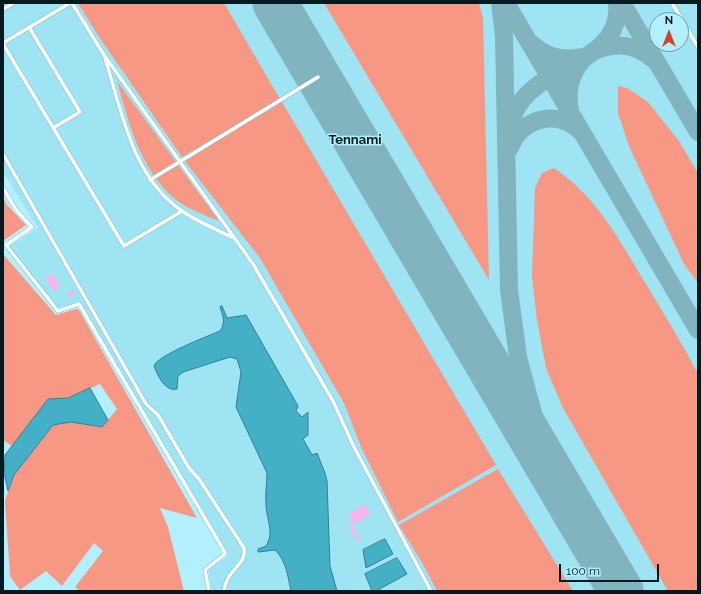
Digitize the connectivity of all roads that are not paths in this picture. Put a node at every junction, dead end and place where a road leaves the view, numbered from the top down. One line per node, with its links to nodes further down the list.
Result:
1 (14, 3): 4 (lane)
2 (71, 3): 5 (lane); 8 (lane)
3 (672, 3): 7 (lane)
4 (3, 9)
5 (30, 27): 6 (lane); 10 (lane)
6 (3, 43): 10 (lane)
7 (698, 47)
8 (104, 55): 12 (lane); 13 (lane)
9 (318, 77): 12 (lane)
10 (53, 128): 15 (lane)
11 (3, 154): 18 (lane)
12 (180, 162): 13 (lane); 16 (lane)
13 (150, 180): 15 (lane)
14 (3, 188): 17 (lane)
15 (182, 212): 16 (lane)
16 (235, 239): 19 (lane)
17 (209, 591)
18 (224, 591)
19 (431, 591)

